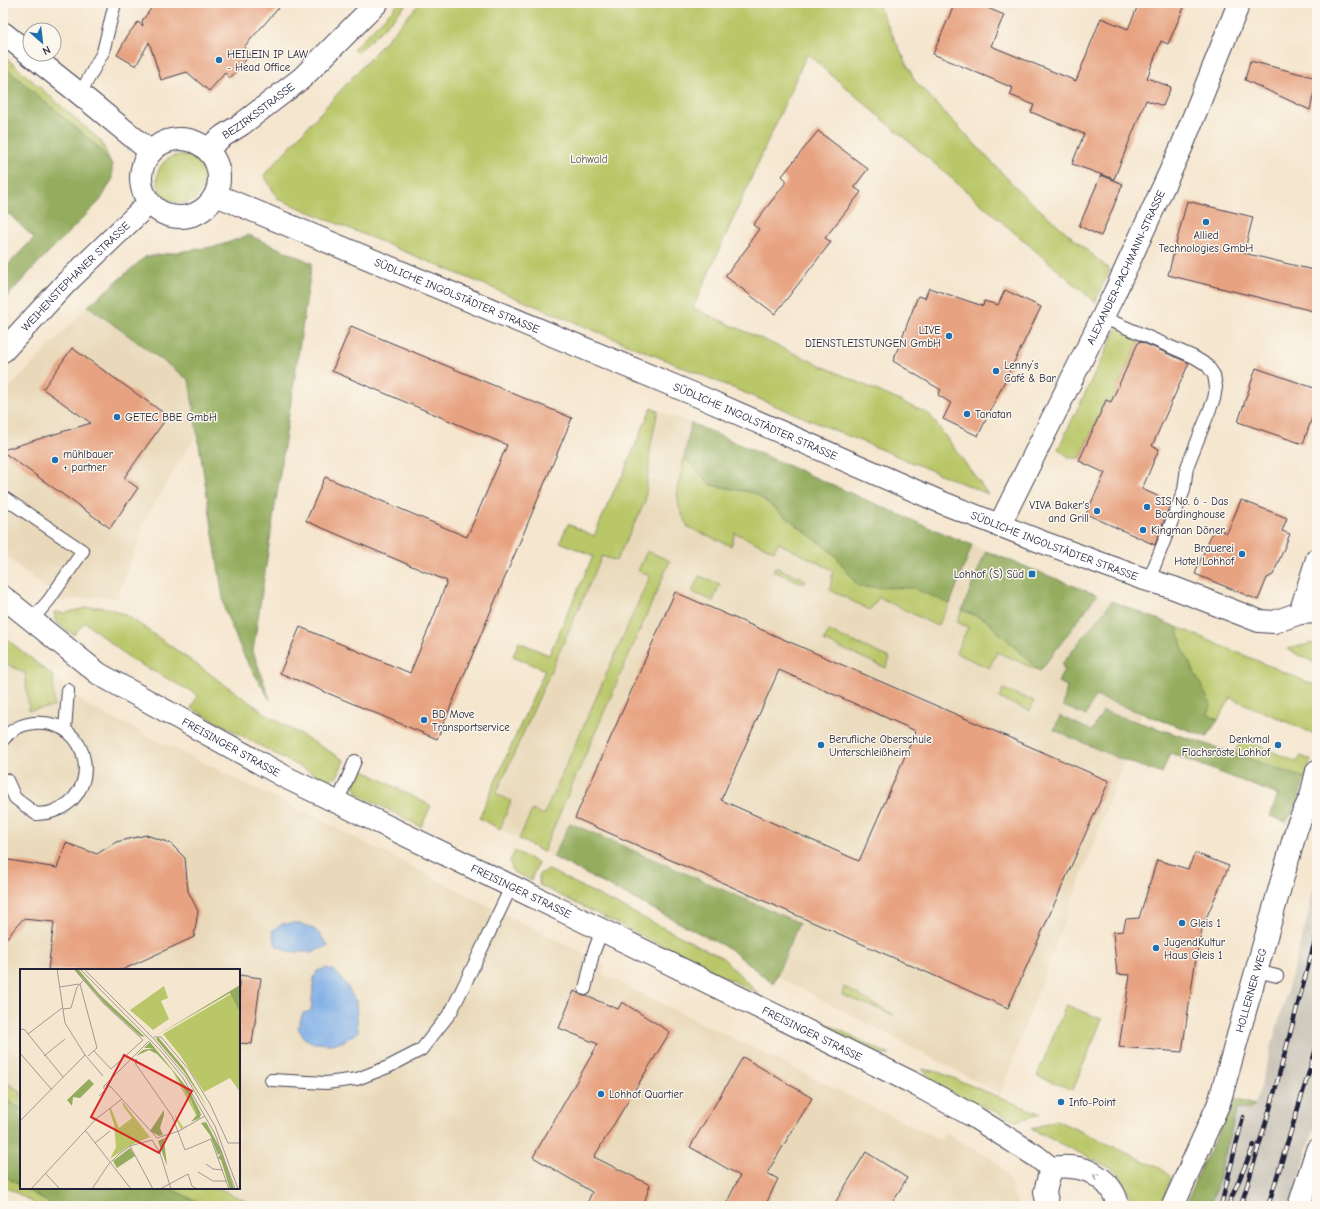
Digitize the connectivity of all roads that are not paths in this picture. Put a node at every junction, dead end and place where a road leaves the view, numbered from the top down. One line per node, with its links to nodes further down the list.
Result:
1 (115, 3): 5 (lane)
2 (377, 3): 6 (street, BEZIRKSSTRASSE)
3 (1239, 3): 10 (street, ALEXANDER-PACHMANN-STRASSE)
4 (3, 33): 5 (street)
5 (80, 94): 7 (street)
6 (207, 149): 7 (street); 8 (street)
7 (151, 152): 9 (street)
8 (216, 195): 9 (street); 13 (street, SÜDLICHE INGOLSTÄDTER STRASSE)
9 (149, 203): 11 (street, WEIHENSTEPHANER STRASSE)
10 (1102, 317): 13 (street, ALEXANDER-PACHMANN-STRASSE); 15 (lane)
11 (3, 350)
12 (3, 497): 18 (lane)
13 (999, 526): 15 (street, SÜDLICHE INGOLSTÄDTER STRASSE)
14 (1317, 559): 17 (street, SÜDLICHE INGOLSTÄDTER STRASSE)
15 (1149, 580): 17 (street, SÜDLICHE INGOLSTÄDTER STRASSE)
16 (3, 597): 18 (street, FREISINGER STRASSE)
17 (1308, 612)
18 (32, 620): 25 (street, FREISINGER STRASSE)
19 (68, 690): 20 (lane)
20 (65, 730): 21 (lane); 24 (lane)
21 (3, 740)
22 (355, 761): 25 (lane)
23 (1317, 771): 34 (street, HOLLERNER WEG)
24 (3, 780)
25 (337, 803): 26 (street, FREISINGER STRASSE)
26 (511, 887): 27 (street, FREISINGER STRASSE); 29 (lane)
27 (602, 930): 28 (lane); 31 (street, FREISINGER STRASSE)
28 (584, 989)
29 (271, 1080)
30 (1317, 1150): 35 (street)
31 (1051, 1168): 32 (street); 33 (street, one-way to 31)
32 (1048, 1206)
33 (1118, 1206)
34 (1173, 1206)
35 (1299, 1206)

